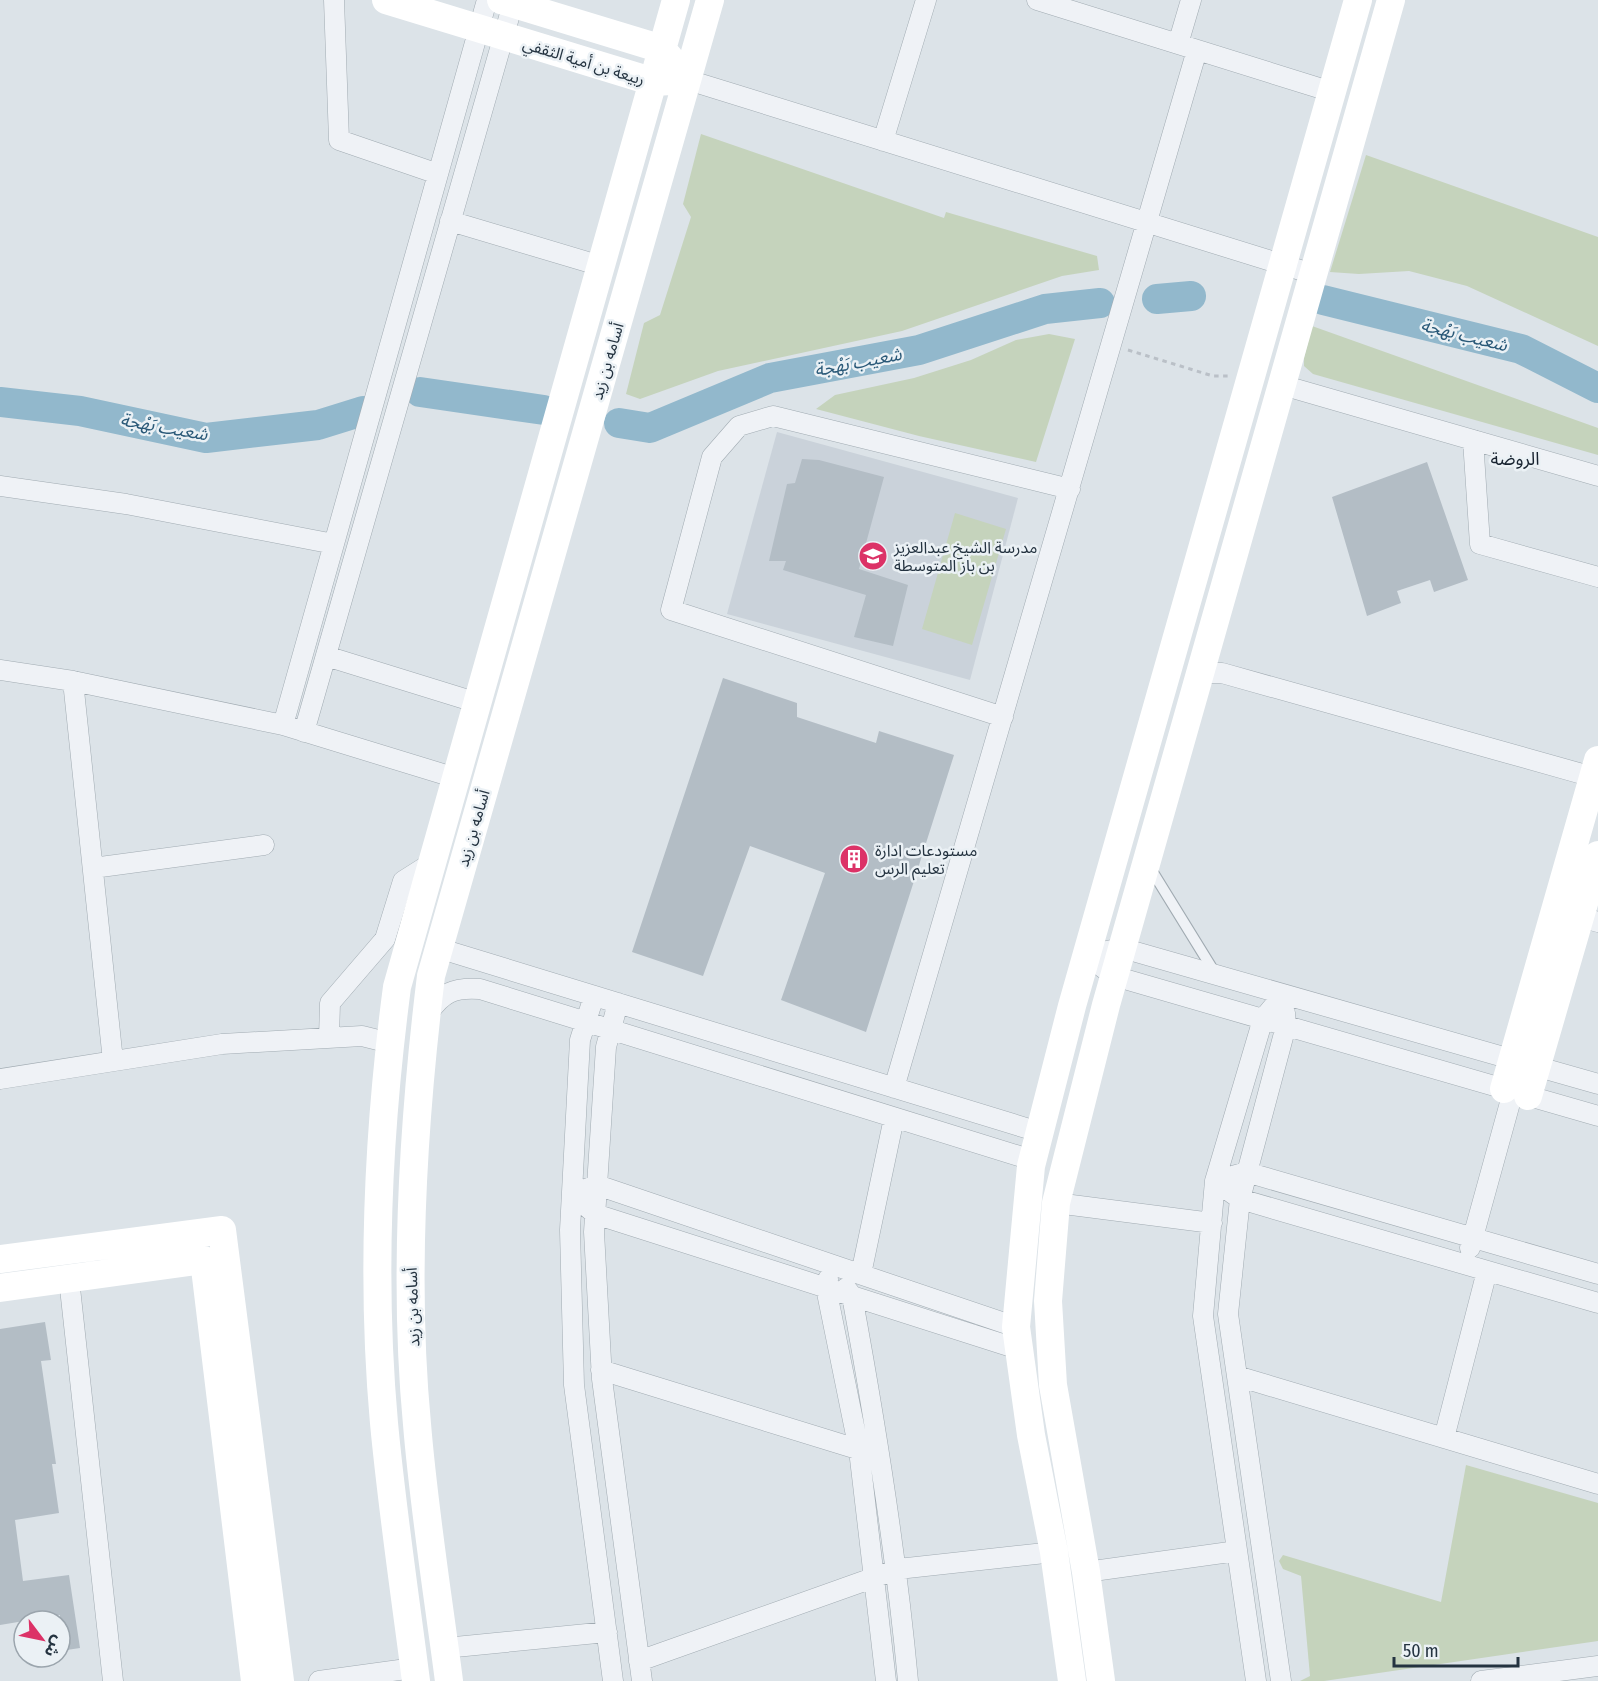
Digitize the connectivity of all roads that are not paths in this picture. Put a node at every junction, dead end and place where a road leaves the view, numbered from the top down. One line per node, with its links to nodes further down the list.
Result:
1 (334, 0): 19 (street)
2 (386, 0): 11 (street, ربيعة بن أمية الثقفي)
3 (676, 0): 13 (street, أسامه بن زيد)
4 (710, 0): 15 (street, أسامه بن زيد)
5 (926, 0): 18 (street)
6 (1037, 0): 12 (street)
7 (1191, 0): 12 (street)
8 (1358, 0): 17 (street)
9 (1391, 0): 24 (street)
10 (504, 1): 11 (street); 13 (street, ربيعة بن أمية الثقفي)
11 (491, 32): 16 (street, ربيعة بن أمية الثقفي); 19 (street); 20 (street)
12 (1178, 44): 14 (street)
13 (662, 49): 15 (street); 16 (street, أسامه بن زيد)
14 (1197, 50): 17 (street); 21 (street)
15 (688, 80): 16 (street, ربيعة بن أمية الثقفي); 18 (street); 48 (street, أسامه بن زيد)
16 (654, 82): 23 (street, أسامه بن زيد)
17 (1332, 92): 22 (street)
18 (883, 141): 21 (street)
19 (438, 174): 30 (street)
20 (450, 220): 23 (street); 32 (street)
21 (1148, 223): 22 (street); 29 (street)
22 (1283, 265): 24 (street); 50 (street)
23 (601, 266): 36 (street, أسامه بن زيد)
24 (1313, 274): 25 (street)
25 (1282, 385): 26 (street); 34 (street)
26 (1473, 440): 27 (street); 31 (street)
27 (1598, 476)
28 (0, 486): 30 (street)
29 (1070, 489): 37 (street); 37 (street)
30 (334, 544): 38 (street)
31 (1598, 577)
32 (326, 656): 36 (street); 39 (street)
33 (0, 670): 35 (street)
34 (1200, 673): 40 (street); 44 (street)
35 (73, 681): 38 (street); 46 (street)
36 (478, 703): 41 (street, أسامه بن زيد)
37 (1003, 717): 67 (street)
38 (283, 725): 39 (street)
39 (304, 732): 41 (street)
40 (1595, 769): 64 (street)
41 (456, 778): 45 (street, أسامه بن زيد)
42 (264, 845): 46 (street)
43 (1598, 855): 47 (street)
44 (1146, 861): 49 (street); 52 (lane)
45 (433, 862): 61 (street); 62 (street, أسامه بن زيد)
46 (93, 868): 63 (street)
47 (1591, 908): 64 (street)
48 (438, 948): 54 (street); 56 (street, أسامه بن زيد)
49 (1122, 948): 50 (street); 51 (street); 52 (street)
50 (1086, 955): 51 (street); 71 (street)
51 (1114, 976): 57 (street); 78 (street)
52 (1216, 976): 53 (street)
53 (1283, 995): 57 (street); 59 (street); 64 (street)
54 (594, 996): 55 (street); 58 (street)
55 (618, 1003): 60 (street); 67 (street)
56 (426, 1018): 58 (street); 84 (street, أسامه بن زيد)
57 (1263, 1019): 59 (street); 74 (street)
58 (586, 1022): 60 (street); 76 (street)
59 (1286, 1026): 68 (street); 73 (street)
60 (611, 1029): 70 (street); 75 (street)
61 (329, 1038): 62 (street); 63 (street)
62 (390, 1043): 83 (street, أسامه بن زيد)
63 (113, 1061): 65 (street)
64 (1525, 1063): 66 (street); 68 (street)
65 (0, 1079)
66 (1598, 1084)
67 (894, 1088): 71 (street)
68 (1515, 1092): 69 (street); 81 (street)
69 (1598, 1116)
70 (894, 1118): 72 (street); 89 (street)
71 (1039, 1132): 72 (street)
72 (1032, 1160): 95 (street)
73 (1246, 1172): 74 (street); 77 (street); 81 (street)
74 (1215, 1180): 77 (street); 80 (street)
75 (597, 1185): 76 (street); 79 (street); 85 (street)
76 (572, 1194): 79 (street); 107 (street)
77 (1240, 1199): 86 (street); 97 (street)
78 (1056, 1203): 80 (street); 105 (street)
79 (595, 1214): 92 (street); 96 (street)
80 (1212, 1223): 102 (street)
81 (1473, 1238): 86 (street); 88 (street)
82 (0, 1259): 114 (street)
83 (377, 1259): 84 (street); 111 (street, أسامه بن زيد)
84 (411, 1263): 108 (street, أسامه بن زيد)
85 (830, 1264): 89 (street); 92 (street); 93 (street)
86 (1466, 1265): 87 (street)
87 (1487, 1271): 94 (street); 98 (street)
88 (1598, 1274)
89 (861, 1275): 95 (street)
90 (69, 1279): 91 (street); 112 (street); 113 (street)
91 (0, 1288)
92 (826, 1288): 93 (street); 99 (street)
93 (852, 1296): 95 (street); 100 (street)
94 (1598, 1303)
95 (1017, 1338): 103 (street)
96 (602, 1370): 99 (street); 109 (street)
97 (1237, 1376): 98 (street); 124 (street)
98 (1444, 1438): 101 (street)
99 (859, 1450): 100 (street); 106 (street)
100 (882, 1456): 104 (street)
101 (1598, 1484)
102 (1237, 1551): 105 (street); 123 (street)
103 (1054, 1552): 104 (street); 121 (street)
104 (898, 1569): 106 (street); 120 (street)
105 (1086, 1572): 122 (street)
106 (873, 1576): 109 (street); 119 (street)
107 (607, 1632): 108 (street); 117 (street)
108 (445, 1648): 116 (street, أسامه بن زيد)
109 (639, 1661): 118 (street)
110 (1598, 1666): 125 (street)
111 (415, 1675): 115 (street)
112 (113, 1681)
113 (255, 1681)
114 (280, 1681)
115 (319, 1681)
116 (449, 1681)
117 (613, 1681)
118 (642, 1681)
119 (886, 1681)
120 (908, 1681)
121 (1072, 1681)
122 (1101, 1681)
123 (1256, 1681)
124 (1281, 1681)
125 (1481, 1681)

